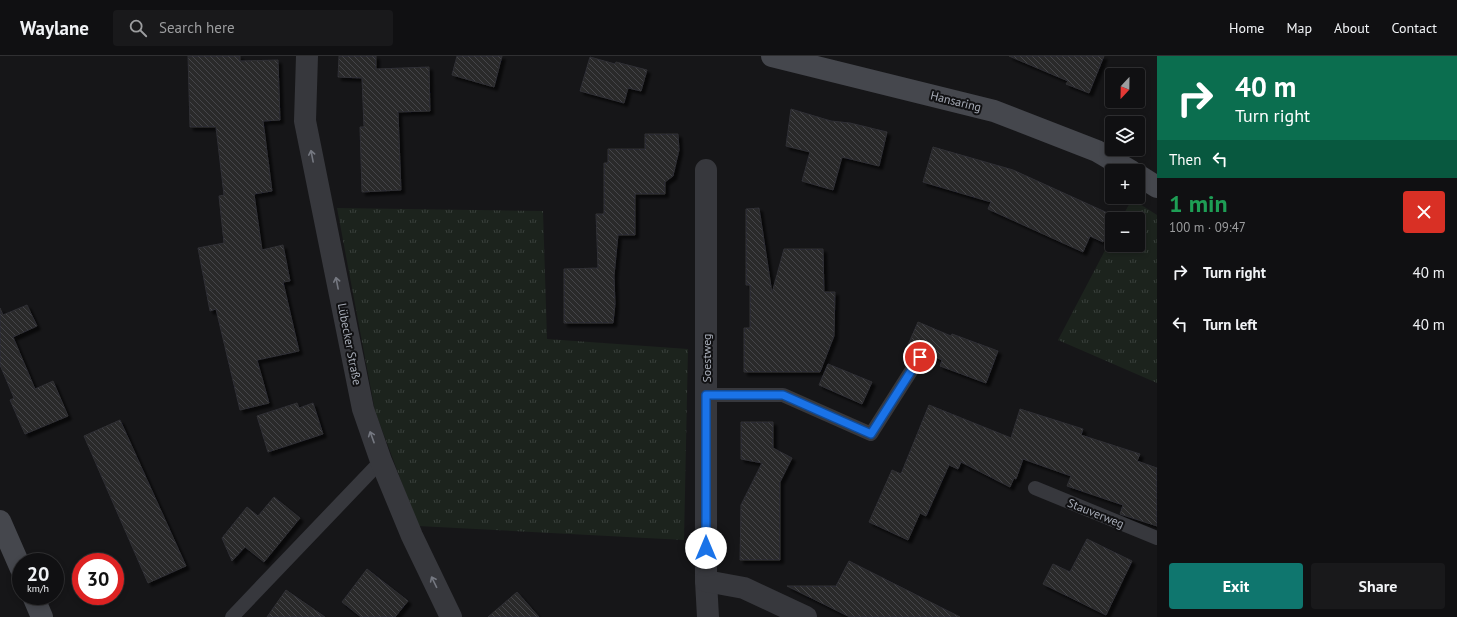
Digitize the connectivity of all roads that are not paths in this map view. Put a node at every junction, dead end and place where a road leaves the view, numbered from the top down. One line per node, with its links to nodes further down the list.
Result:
1 (307, 56): 9 (street, Lübecker Straße, one-way to 1)
2 (772, 56): 3 (street, Hansaring)
3 (1120, 164)
4 (706, 170): 8 (street, Soestweg)
5 (1145, 179): 6 (street)
6 (1157, 187)
7 (920, 357): 8 (lane)
8 (706, 395): 14 (street, Soestweg)
9 (381, 461): 17 (lane); 18 (street, Lübecker Straße, one-way to 9)
10 (1035, 488): 12 (lane, Stauverweg)
11 (0, 521): 13 (street)
12 (1157, 538)
13 (14, 553)
14 (706, 581): 19 (street, Soestweg); 20 (street)
15 (37, 605): 16 (street)
16 (42, 617)
17 (232, 617)
18 (452, 617)
19 (708, 617)
20 (806, 617)

